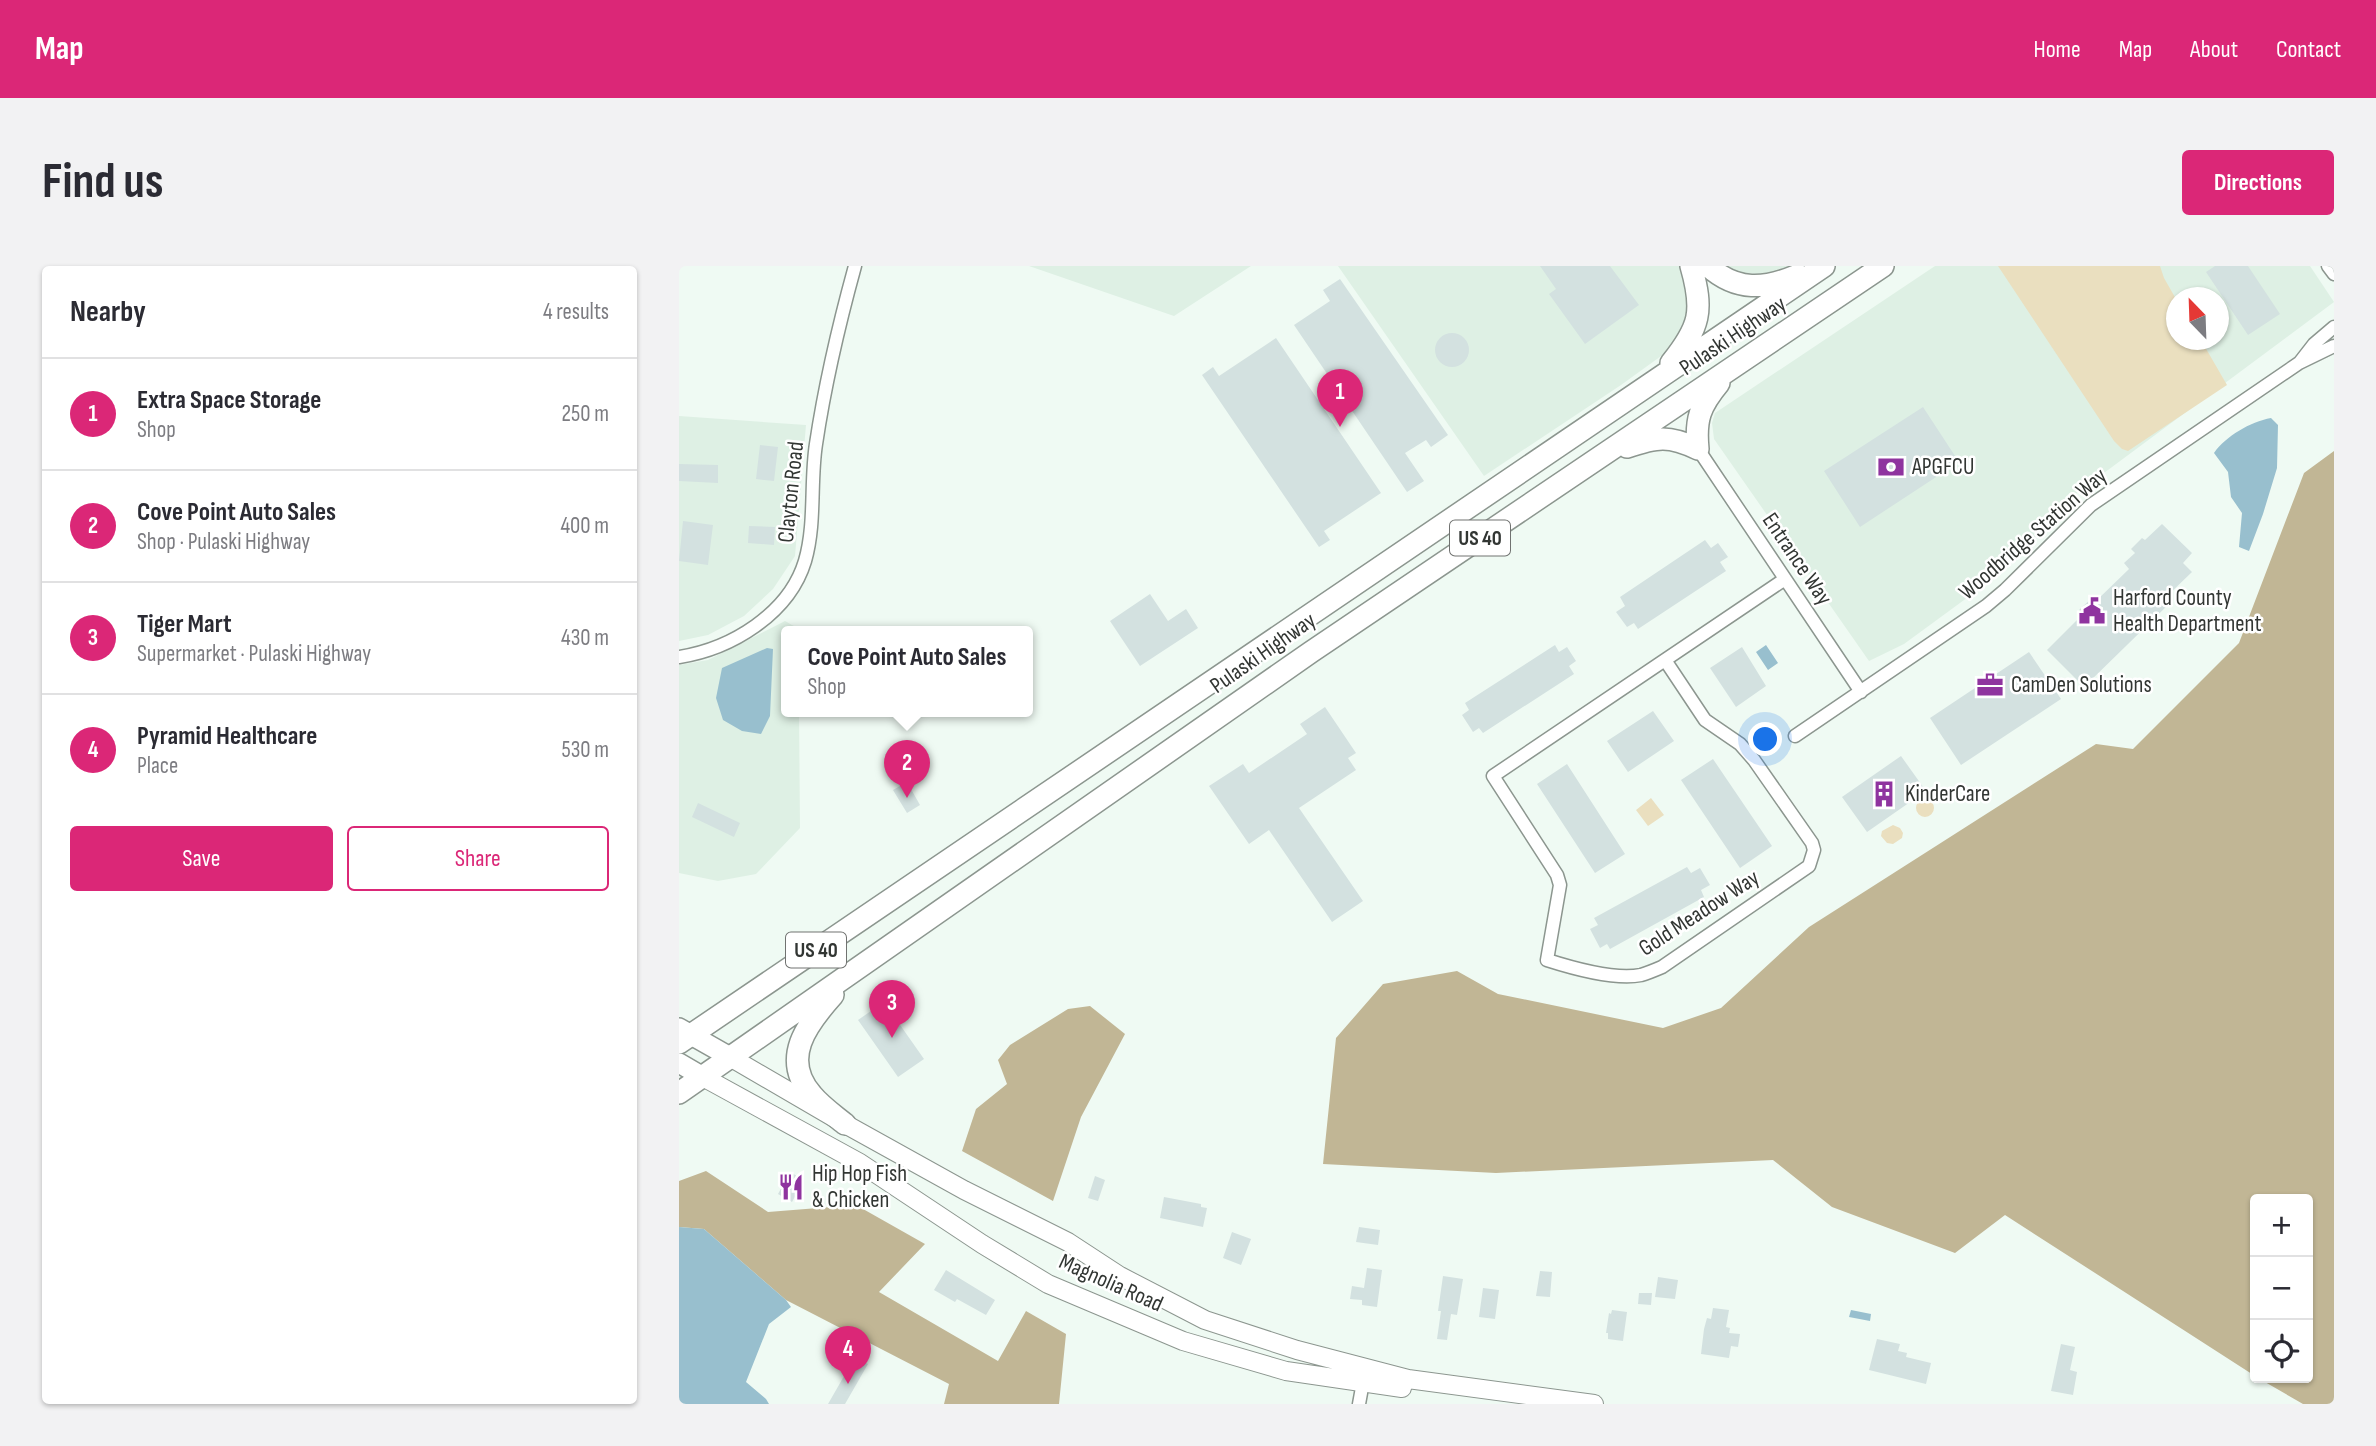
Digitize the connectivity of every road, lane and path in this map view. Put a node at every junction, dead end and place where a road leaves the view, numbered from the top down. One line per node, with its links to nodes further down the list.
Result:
1 (855, 266): 16 (street, Clayton Road)
2 (1691, 266): 12 (highway)
3 (1708, 266): 4 (highway)
4 (1822, 266): 12 (highway, Pulaski Highway / US 40)
5 (1883, 266): 11 (highway, Pulaski Highway / US 40)
6 (2328, 266): 7 (street)
7 (2334, 274)
8 (2334, 327): 10 (street, Woodbridge Station Way)
9 (2334, 346): 10 (street, Woodbridge Station Way)
10 (2299, 363): 18 (street, Woodbridge Station Way)
11 (1734, 366): 13 (highway); 14 (highway, Pulaski Highway / US 40)
12 (1658, 379): 21 (highway, Pulaski Highway / US 40)
13 (1698, 449): 14 (highway); 15 (street, Entrance Way)
14 (1605, 454): 20 (highway, Pulaski Highway / US 40)
15 (1785, 579): 17 (street, Gold Meadow Way); 18 (street, Entrance Way)
16 (679, 657)
17 (1665, 660): 17 (street, Gold Meadow Way)
18 (1861, 692): 19 (street, Woodbridge Station Way)
19 (1795, 736)
20 (875, 955): 22 (highway, Pulaski Highway / US 40); 26 (highway)
21 (683, 1035): 22 (main road)
22 (730, 1057): 24 (highway, Pulaski Highway / US 40); 26 (main road, Magnolia Road)
23 (679, 1063): 24 (main road)
24 (703, 1077): 25 (highway, Pulaski Highway / US 40); 27 (main road, Magnolia Road)
25 (679, 1093)
26 (845, 1124): 28 (main road, Magnolia Road)
27 (1363, 1382): 28 (main road, Magnolia Road); 29 (street)
28 (1548, 1398): 30 (main road, Magnolia Road)
29 (1359, 1404)
30 (1594, 1404)

